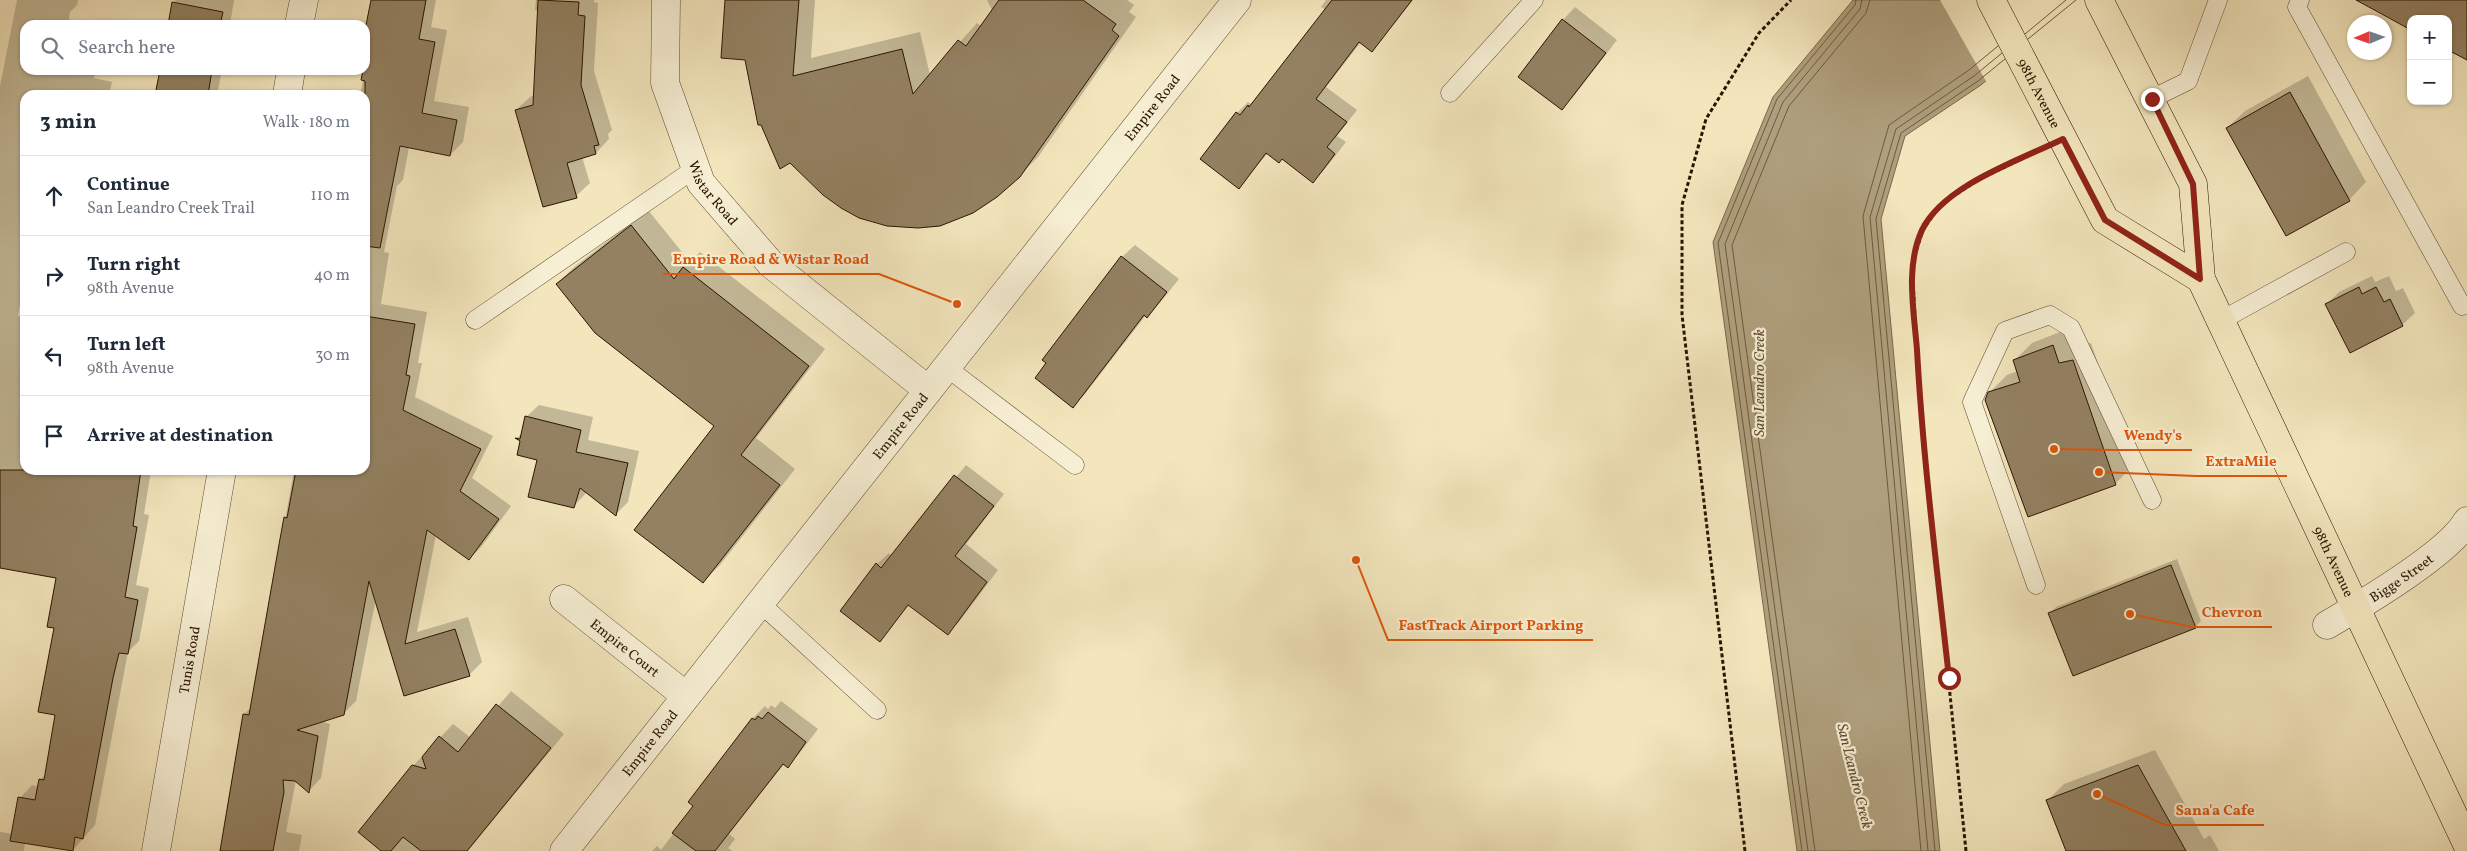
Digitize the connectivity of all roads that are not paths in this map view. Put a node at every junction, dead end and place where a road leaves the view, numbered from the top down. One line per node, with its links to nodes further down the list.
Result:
1 (304, 0): 9 (street)
2 (666, 0): 14 (street, Wistar Road)
3 (1534, 0): 12 (lane)
4 (1991, 0): 16 (main road, 98th Avenue)
5 (2099, 0): 13 (main road, 98th Avenue)
6 (2218, 0): 13 (lane)
7 (2300, 0): 17 (lane)
8 (1227, 4): 20 (street, Empire Road)
9 (300, 20)
10 (291, 75): 11 (street)
11 (288, 90)
12 (1450, 93)
13 (2152, 99): 16 (main road, 98th Avenue)
14 (696, 168): 18 (lane); 21 (street, Wistar Road)
15 (2346, 252): 19 (lane)
16 (2200, 279): 19 (main road, 98th Avenue)
17 (2467, 296)
18 (475, 320)
19 (2220, 321): 29 (main road, 98th Avenue)
20 (946, 367): 21 (street, Empire Road); 22 (lane)
21 (928, 390): 28 (street, Empire Road)
22 (1075, 465)
23 (221, 475): 34 (street, Tunis Road)
24 (2152, 500): 26 (lane)
25 (2467, 520): 29 (street, Bigge Street)
26 (2036, 585)
27 (564, 599): 31 (street, Empire Court)
28 (760, 603): 31 (street, Empire Road); 32 (lane)
29 (2355, 609): 30 (street, Bigge Street); 33 (main road, 98th Avenue)
30 (2327, 624)
31 (686, 696): 35 (street, Empire Road)
32 (877, 710)
33 (2467, 844)
34 (156, 851)
35 (564, 851)

